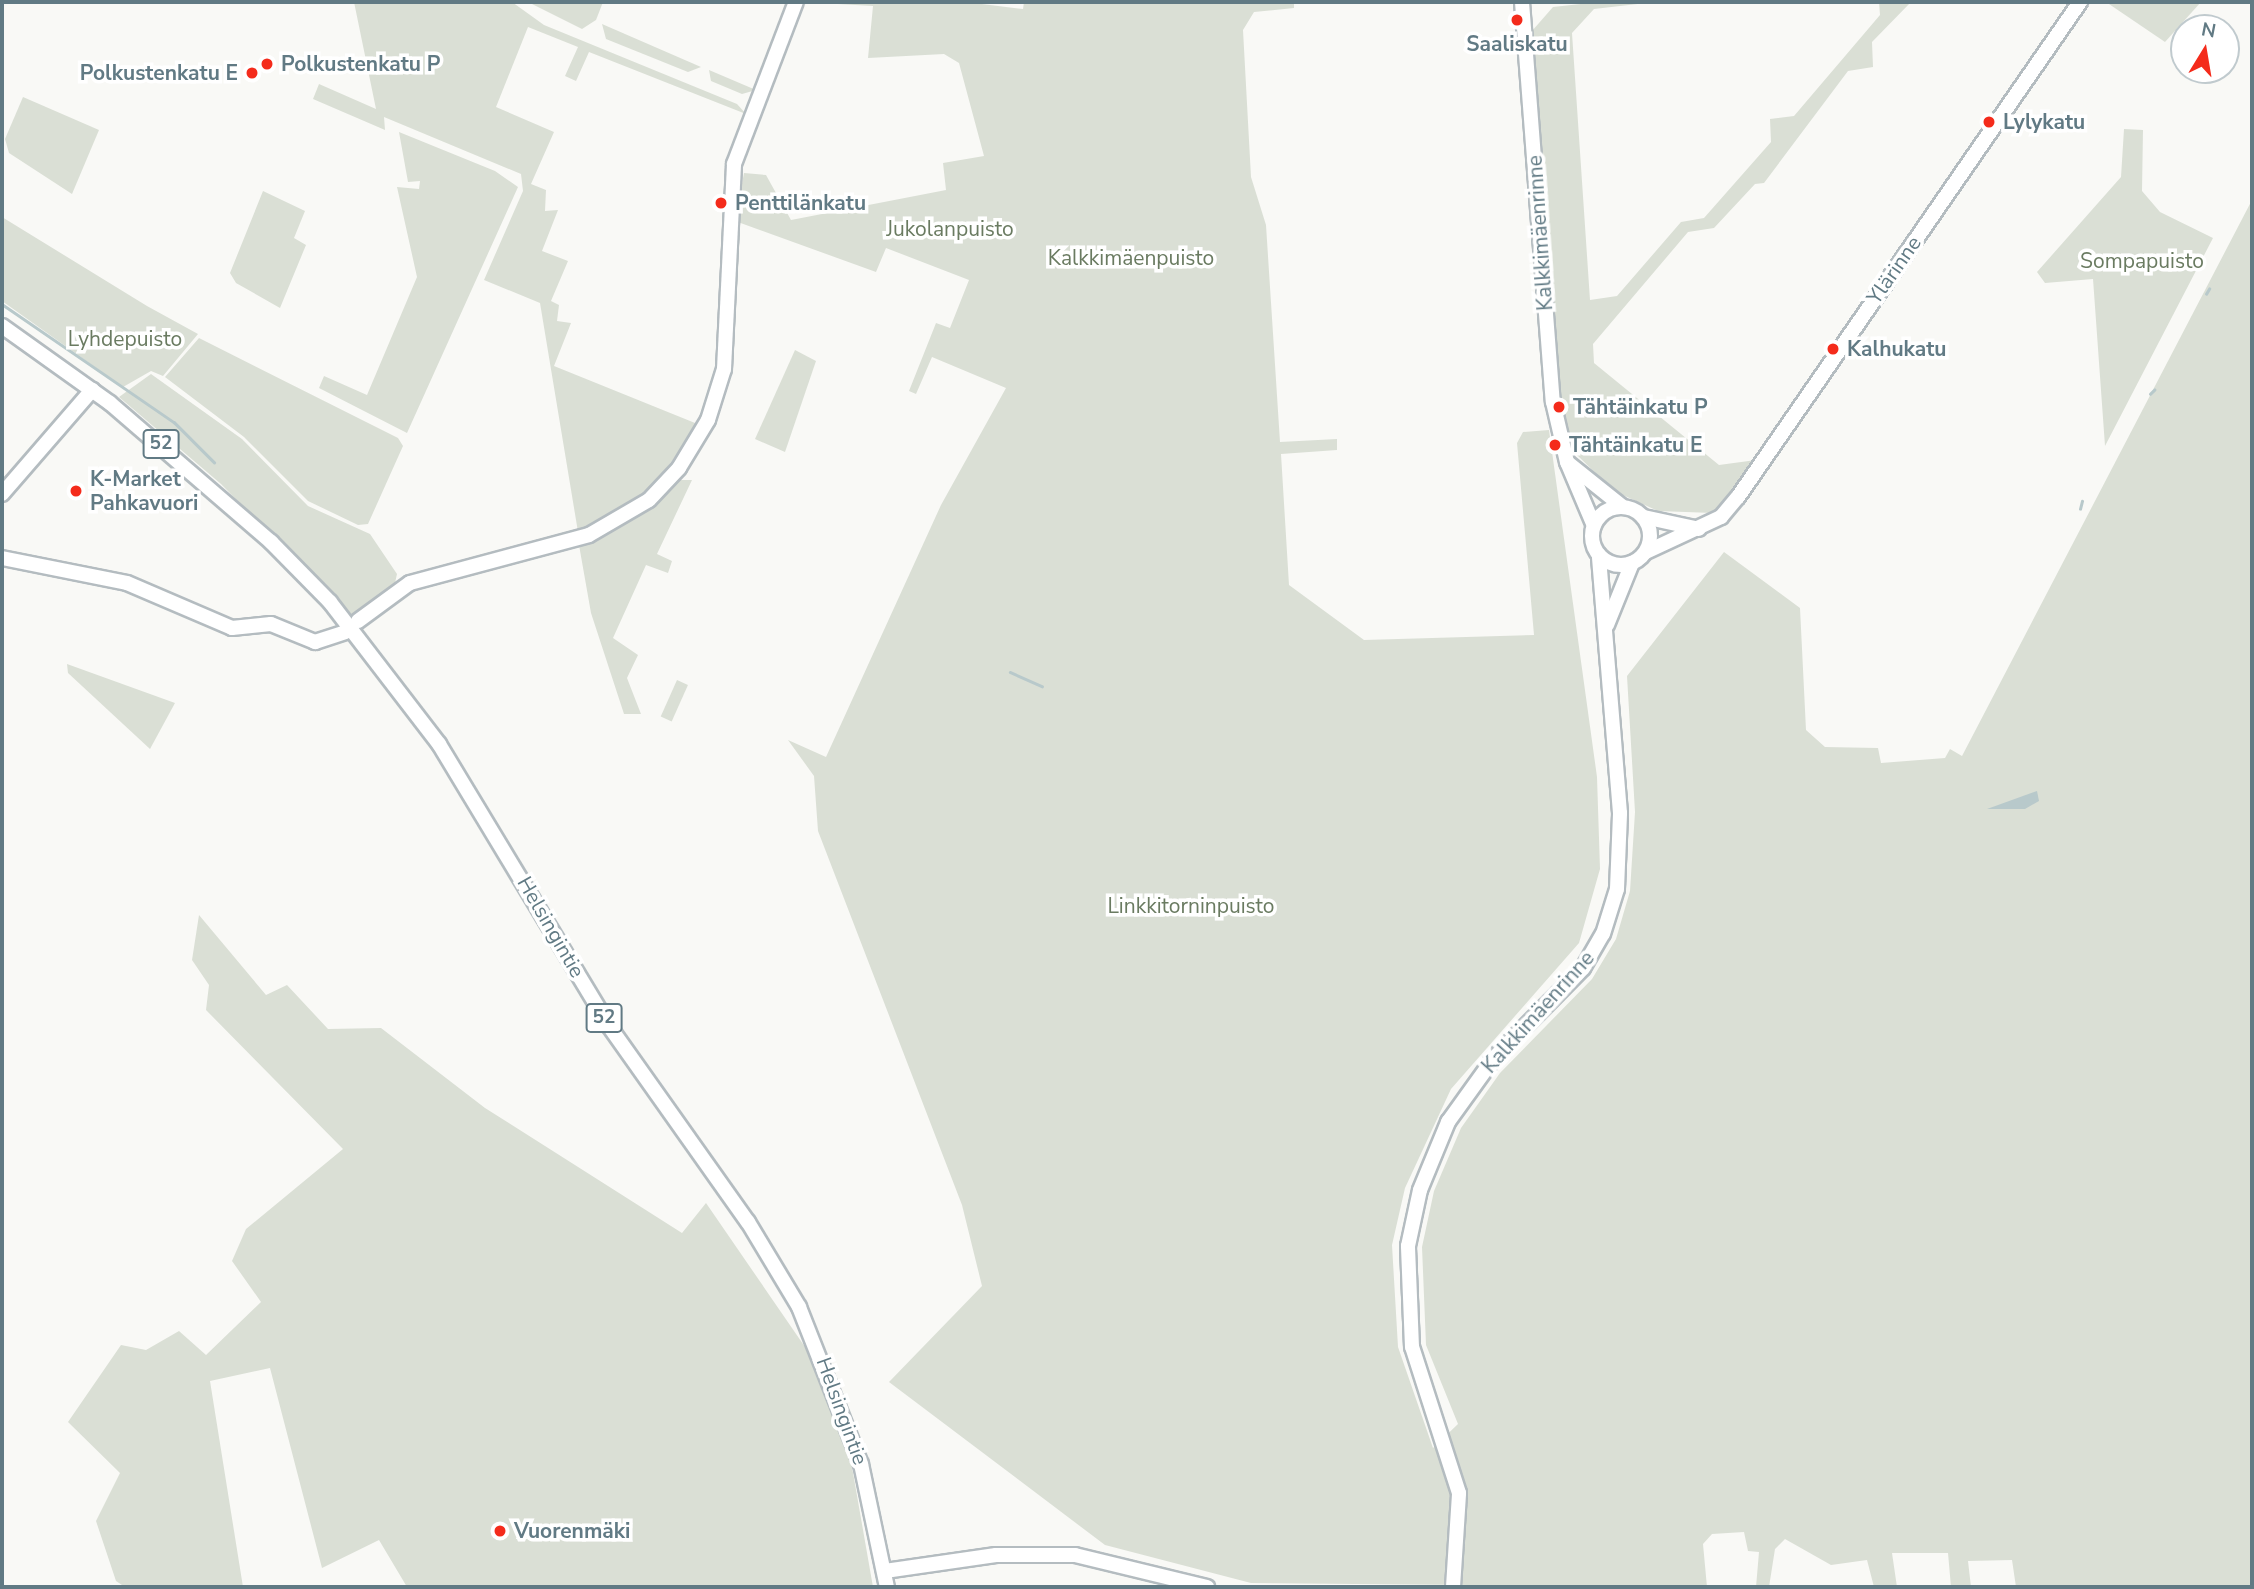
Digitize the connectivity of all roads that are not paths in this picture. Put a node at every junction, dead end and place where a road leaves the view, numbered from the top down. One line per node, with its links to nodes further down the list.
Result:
1 (796, 2): 16 (street)
2 (1522, 2): 6 (street, Kalkkimäenrinne)
3 (2080, 2): 11 (street, Ylärinne)
4 (2, 326): 5 (street, 52)
5 (92, 390): 7 (street); 19 (street, Helsingintie / 52)
6 (1567, 462): 8 (street); 10 (street, Kalkkimäenrinne)
7 (2, 494)
8 (1623, 507): 9 (street); 10 (street)
9 (1644, 517): 11 (street); 12 (street)
10 (1594, 526): 13 (street)
11 (1700, 529): 12 (street, Ylärinne)
12 (1646, 552): 15 (street)
13 (1598, 555): 15 (street); 17 (street, Kalkkimäenrinne)
14 (2, 558): 18 (street)
15 (1632, 564): 17 (street, Kalkkimäenrinne)
16 (358, 621)
17 (1606, 626): 22 (street, Kalkkimäenrinne)
18 (345, 632)
19 (885, 1571): 20 (street, 52); 21 (street)
20 (887, 1587)
21 (1207, 1587)
22 (1453, 1587)

